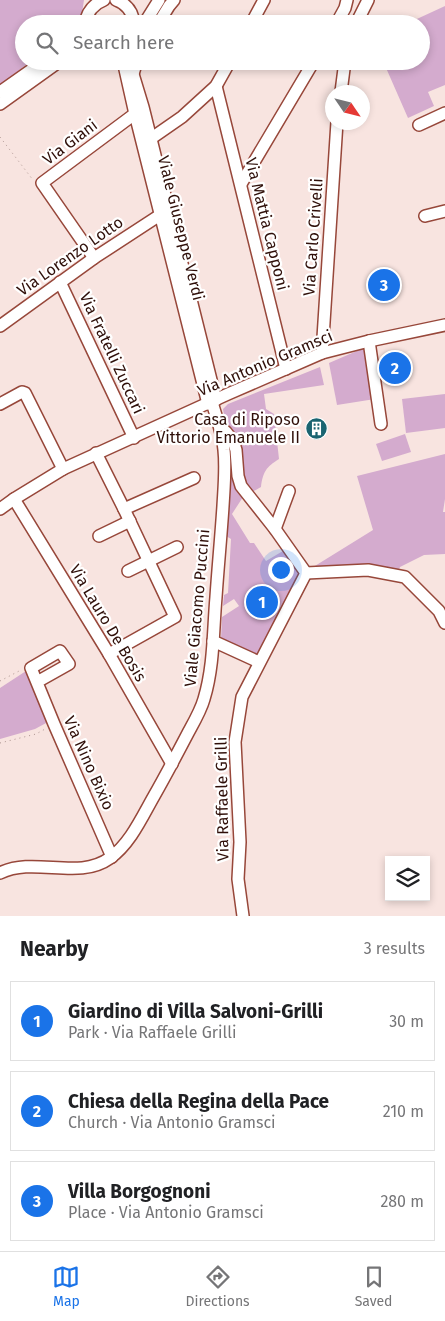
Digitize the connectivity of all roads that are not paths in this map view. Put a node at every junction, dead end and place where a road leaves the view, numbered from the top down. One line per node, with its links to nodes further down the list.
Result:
1 (104, 0): 8 (street)
2 (116, 0): 9 (street)
3 (158, 0): 10 (street)
4 (174, 0): 11 (street)
5 (264, 0): 12 (street)
6 (347, 0): 13 (street)
7 (368, 0): 14 (street)
8 (92, 4)
9 (132, 15)
10 (149, 15)
11 (164, 15)
12 (256, 15)
13 (342, 15)
14 (360, 15)
15 (31, 70): 26 (street)
16 (47, 70): 27 (street)
17 (126, 70): 28 (street, Viale Giuseppe Verdi)
18 (132, 70): 23 (street, Viale Giuseppe Verdi)
19 (135, 70): 23 (street)
20 (225, 70): 25 (street)
21 (309, 70): 33 (street)
22 (344, 70): 24 (street)
23 (133, 74): 28 (street, Viale Giuseppe Verdi)
24 (342, 85)
25 (216, 86): 32 (street); 33 (street, Via Mattia Capponi)
26 (0, 92)
27 (0, 104)
28 (139, 111): 32 (street, Viale Giuseppe Verdi); 37 (street, Via Giani)
29 (445, 113): 30 (street)
30 (419, 125)
31 (336, 130): 42 (street, Via Carlo Crivelli)
32 (147, 141): 35 (street, Viale Giuseppe Verdi); 44 (street, Viale Giuseppe Verdi)
33 (241, 184): 43 (street, Via Mattia Capponi)
34 (445, 211): 36 (street)
35 (160, 215): 37 (street, Via Lorenzo Lotto); 44 (street, Viale Giuseppe Verdi)
36 (425, 216)
37 (94, 258): 38 (street, Via Lorenzo Lotto)
38 (60, 282): 40 (street, Via Lorenzo Lotto); 48 (street, Via Fratelli Zuccari)
39 (445, 325): 41 (street, Via Antonio Gramsci)
40 (0, 326)
41 (369, 341): 42 (street, Via Antonio Gramsci); 46 (street)
42 (322, 354): 43 (street, Via Antonio Gramsci)
43 (286, 369): 44 (street, Via Antonio Gramsci)
44 (212, 402): 47 (street, Viale Giacomo Puccini); 48 (street, Via Antonio Gramsci)
45 (0, 404): 50 (street)
46 (381, 424)
47 (218, 425): 57 (street); 64 (street, Viale Giacomo Puccini)
48 (134, 438): 49 (street, Via Antonio Gramsci)
49 (96, 453): 50 (street, Via Antonio Gramsci); 55 (street)
50 (63, 469): 53 (street, Via Antonio Gramsci)
51 (194, 478): 55 (street)
52 (289, 491): 57 (street)
53 (14, 499): 54 (street, Via Antonio Gramsci); 65 (street, Via Lauro De Bosis)
54 (0, 509)
55 (124, 509): 56 (street)
56 (130, 521): 58 (street); 60 (street)
57 (275, 529): 62 (street)
58 (99, 536)
59 (177, 547): 60 (street)
60 (148, 560): 61 (street); 65 (street)
61 (128, 571)
62 (306, 573): 63 (street); 66 (street, Via Raffaele Grilli)
63 (445, 622)
64 (213, 641): 66 (street); 68 (street, Viale Giacomo Puccini)
65 (108, 654): 68 (street, Via Lauro De Bosis)
66 (259, 662): 71 (street, Via Raffaele Grilli)
67 (37, 682): 67 (street, Via Nino Bixio); 69 (street, Via Nino Bixio)
68 (172, 764): 69 (street, Viale Giacomo Puccini)
69 (112, 857): 70 (street, Viale Giacomo Puccini)
70 (0, 873)
71 (243, 916)

